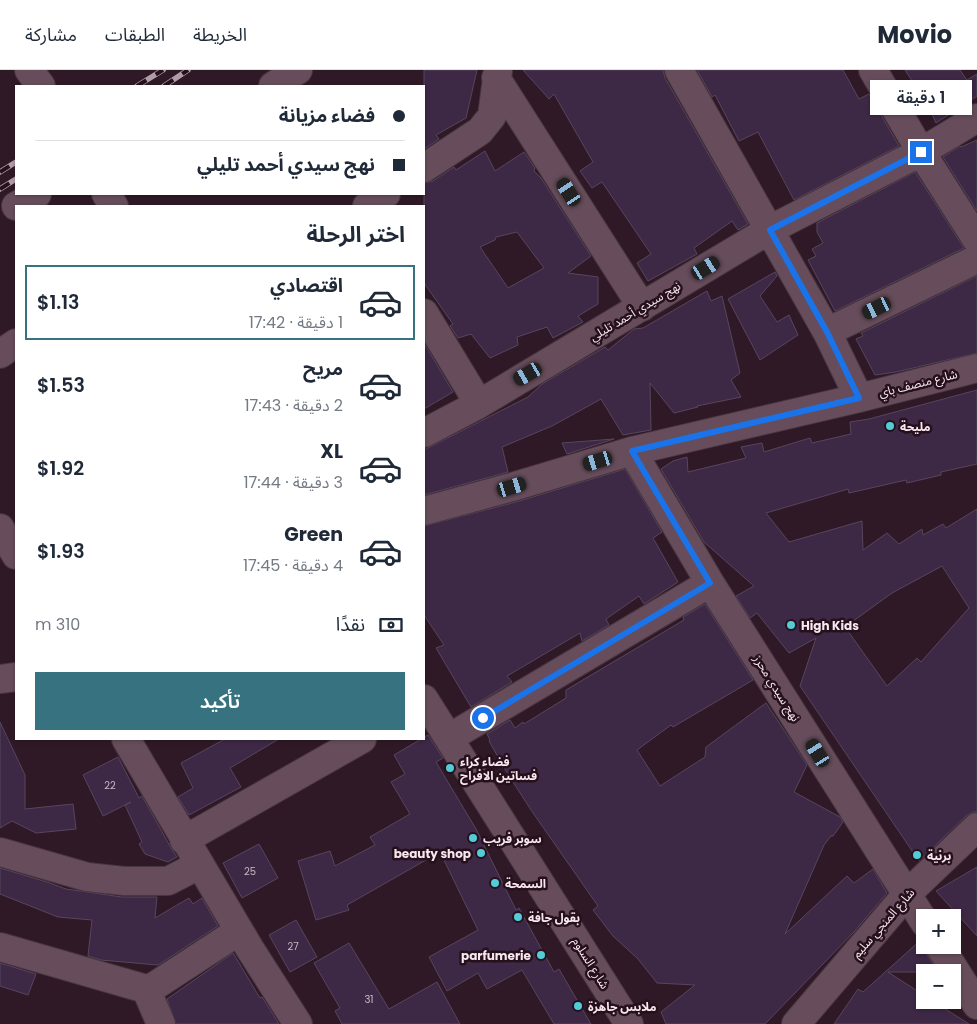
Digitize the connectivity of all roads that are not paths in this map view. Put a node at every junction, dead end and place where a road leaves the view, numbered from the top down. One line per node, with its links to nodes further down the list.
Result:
1 (29, 70): 6 (street)
2 (298, 70): 7 (street)
3 (679, 70): 17 (street)
4 (873, 70): 9 (street)
5 (497, 74): 10 (street); 20 (street)
6 (40, 85)
7 (275, 85)
8 (977, 118): 9 (street, نهج سيدي أحمد تليلي)
9 (921, 152): 17 (street, نهج سيدي أحمد تليلي); 18 (street)
10 (425, 167)
11 (35, 195): 13 (street)
12 (384, 195): 14 (street)
13 (18, 205)
14 (369, 205)
15 (15, 207): 16 (street)
16 (0, 216)
17 (770, 230): 20 (street, نهج سيدي أحمد تليلي); 22 (street)
18 (977, 240)
19 (977, 260): 22 (street)
20 (642, 306): 27 (street, نهج سيدي أحمد تليلي)
21 (425, 315): 27 (street)
22 (827, 332): 26 (street)
23 (15, 344): 24 (street)
24 (0, 354)
25 (977, 368): 26 (street, شارع منصف باي)
26 (859, 398): 29 (street, شارع منصف باي)
27 (479, 404): 28 (street, نهج سيدي أحمد تليلي)
28 (425, 432)
29 (632, 451): 30 (street, شارع منصف باي); 33 (street, نهج سيدي محرز)
30 (425, 511)
31 (0, 528): 32 (street)
32 (15, 553)
33 (710, 583): 37 (street); 44 (street, نهج سيدي محرز)
34 (15, 677): 35 (street)
35 (0, 679)
36 (425, 703): 37 (street, شارع السلوم)
37 (449, 738): 53 (street, شارع السلوم)
38 (127, 740): 41 (street)
39 (360, 740): 41 (street)
40 (977, 827): 44 (street, شارع المنجي سليم)
41 (184, 840): 43 (street)
42 (0, 852): 43 (street)
43 (199, 864): 46 (street)
44 (907, 894): 45 (street, نهج سيدي محرز); 54 (street, شارع المنجي سليم)
45 (916, 909)
46 (239, 931): 49 (street); 52 (street)
47 (0, 947): 49 (street)
48 (945, 954): 50 (street)
49 (146, 989): 51 (street)
50 (977, 1005)
51 (161, 1024)
52 (298, 1024)
53 (629, 1024)
54 (796, 1024)

